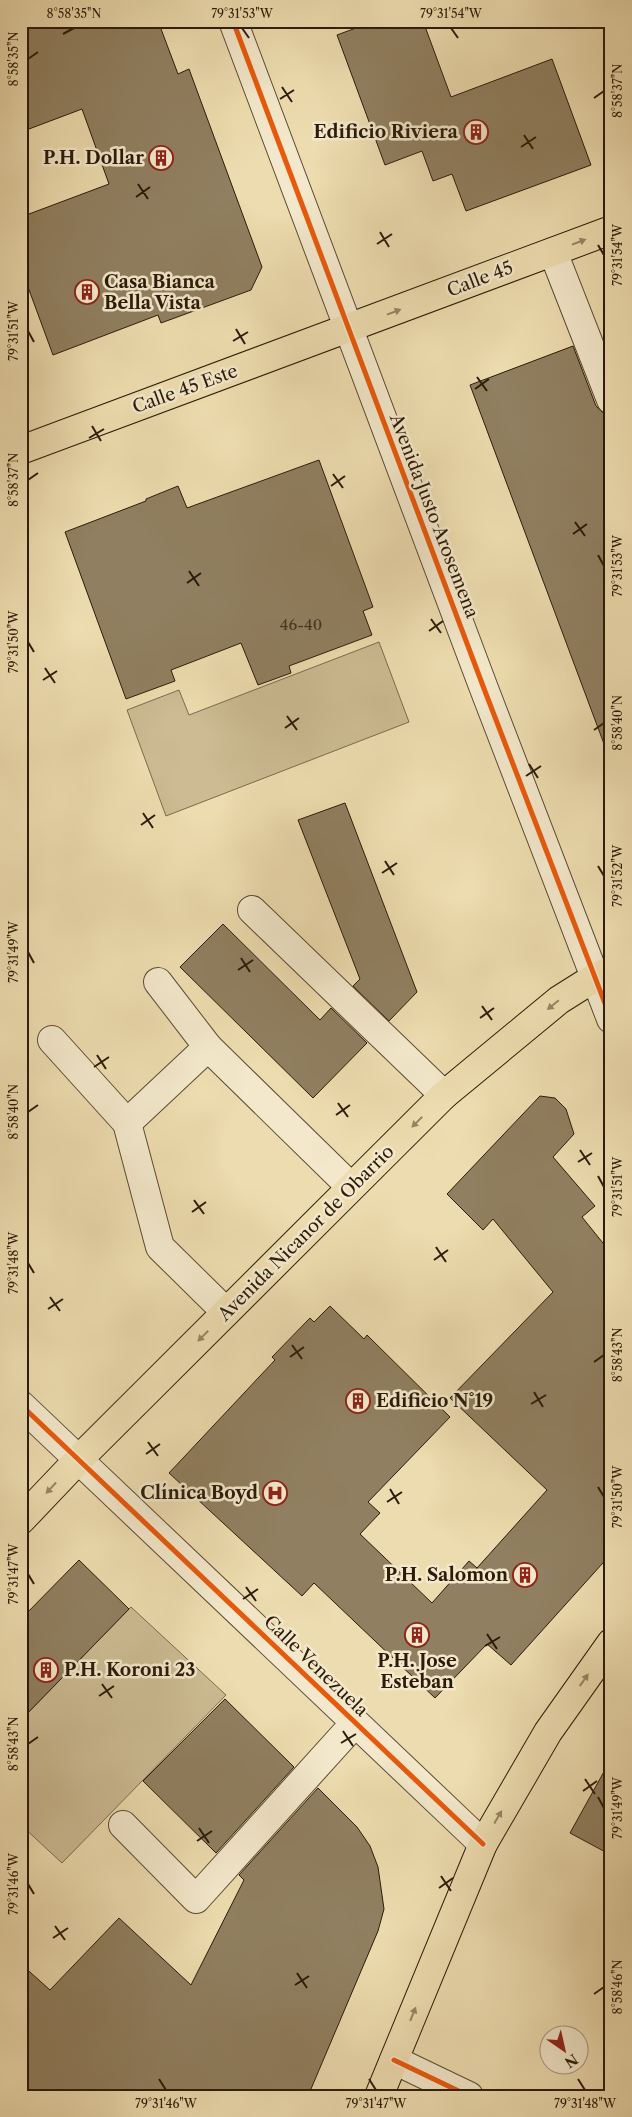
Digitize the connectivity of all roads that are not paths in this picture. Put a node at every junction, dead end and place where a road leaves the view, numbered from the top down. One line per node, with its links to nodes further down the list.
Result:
1 (233, 21): 4 (street, Avenida Justo Arosemena)
2 (611, 230): 3 (main road, Calle 45, one-way to 2)
3 (554, 252): 4 (main road, Calle 45, one-way to 3); 5 (street)
4 (348, 329): 6 (main road, Calle 45 Este); 8 (street, Avenida Justo Arosemena)
5 (611, 400)
6 (21, 450)
7 (252, 910): 13 (street)
8 (602, 974): 10 (street, Avenida Justo Arosemena); 13 (main road, Avenida Nicanor de Obarrio, one-way to 13)
9 (158, 982): 12 (street)
10 (611, 1019)
11 (52, 1040): 14 (street)
12 (208, 1047): 14 (street); 15 (street)
13 (444, 1095): 15 (main road, Avenida Nicanor de Obarrio, one-way to 15)
14 (127, 1123): 16 (street)
15 (351, 1187): 16 (main road, Avenida Nicanor de Obarrio)
16 (226, 1312): 18 (main road, Avenida Nicanor de Obarrio, one-way to 18)
17 (21, 1405): 18 (street, Calle Venezuela)
18 (78, 1459): 19 (main road, Avenida Nicanor de Obarrio, one-way to 19); 21 (street, Calle Venezuela)
19 (21, 1520)
20 (611, 1643): 23 (main road, one-way to 20)
21 (355, 1723): 22 (street); 23 (street, Calle Venezuela)
22 (123, 1825)
23 (483, 1844): 24 (main road, one-way to 23)
24 (394, 2060): 25 (main road); 26 (street)
25 (379, 2096)
26 (469, 2096)

